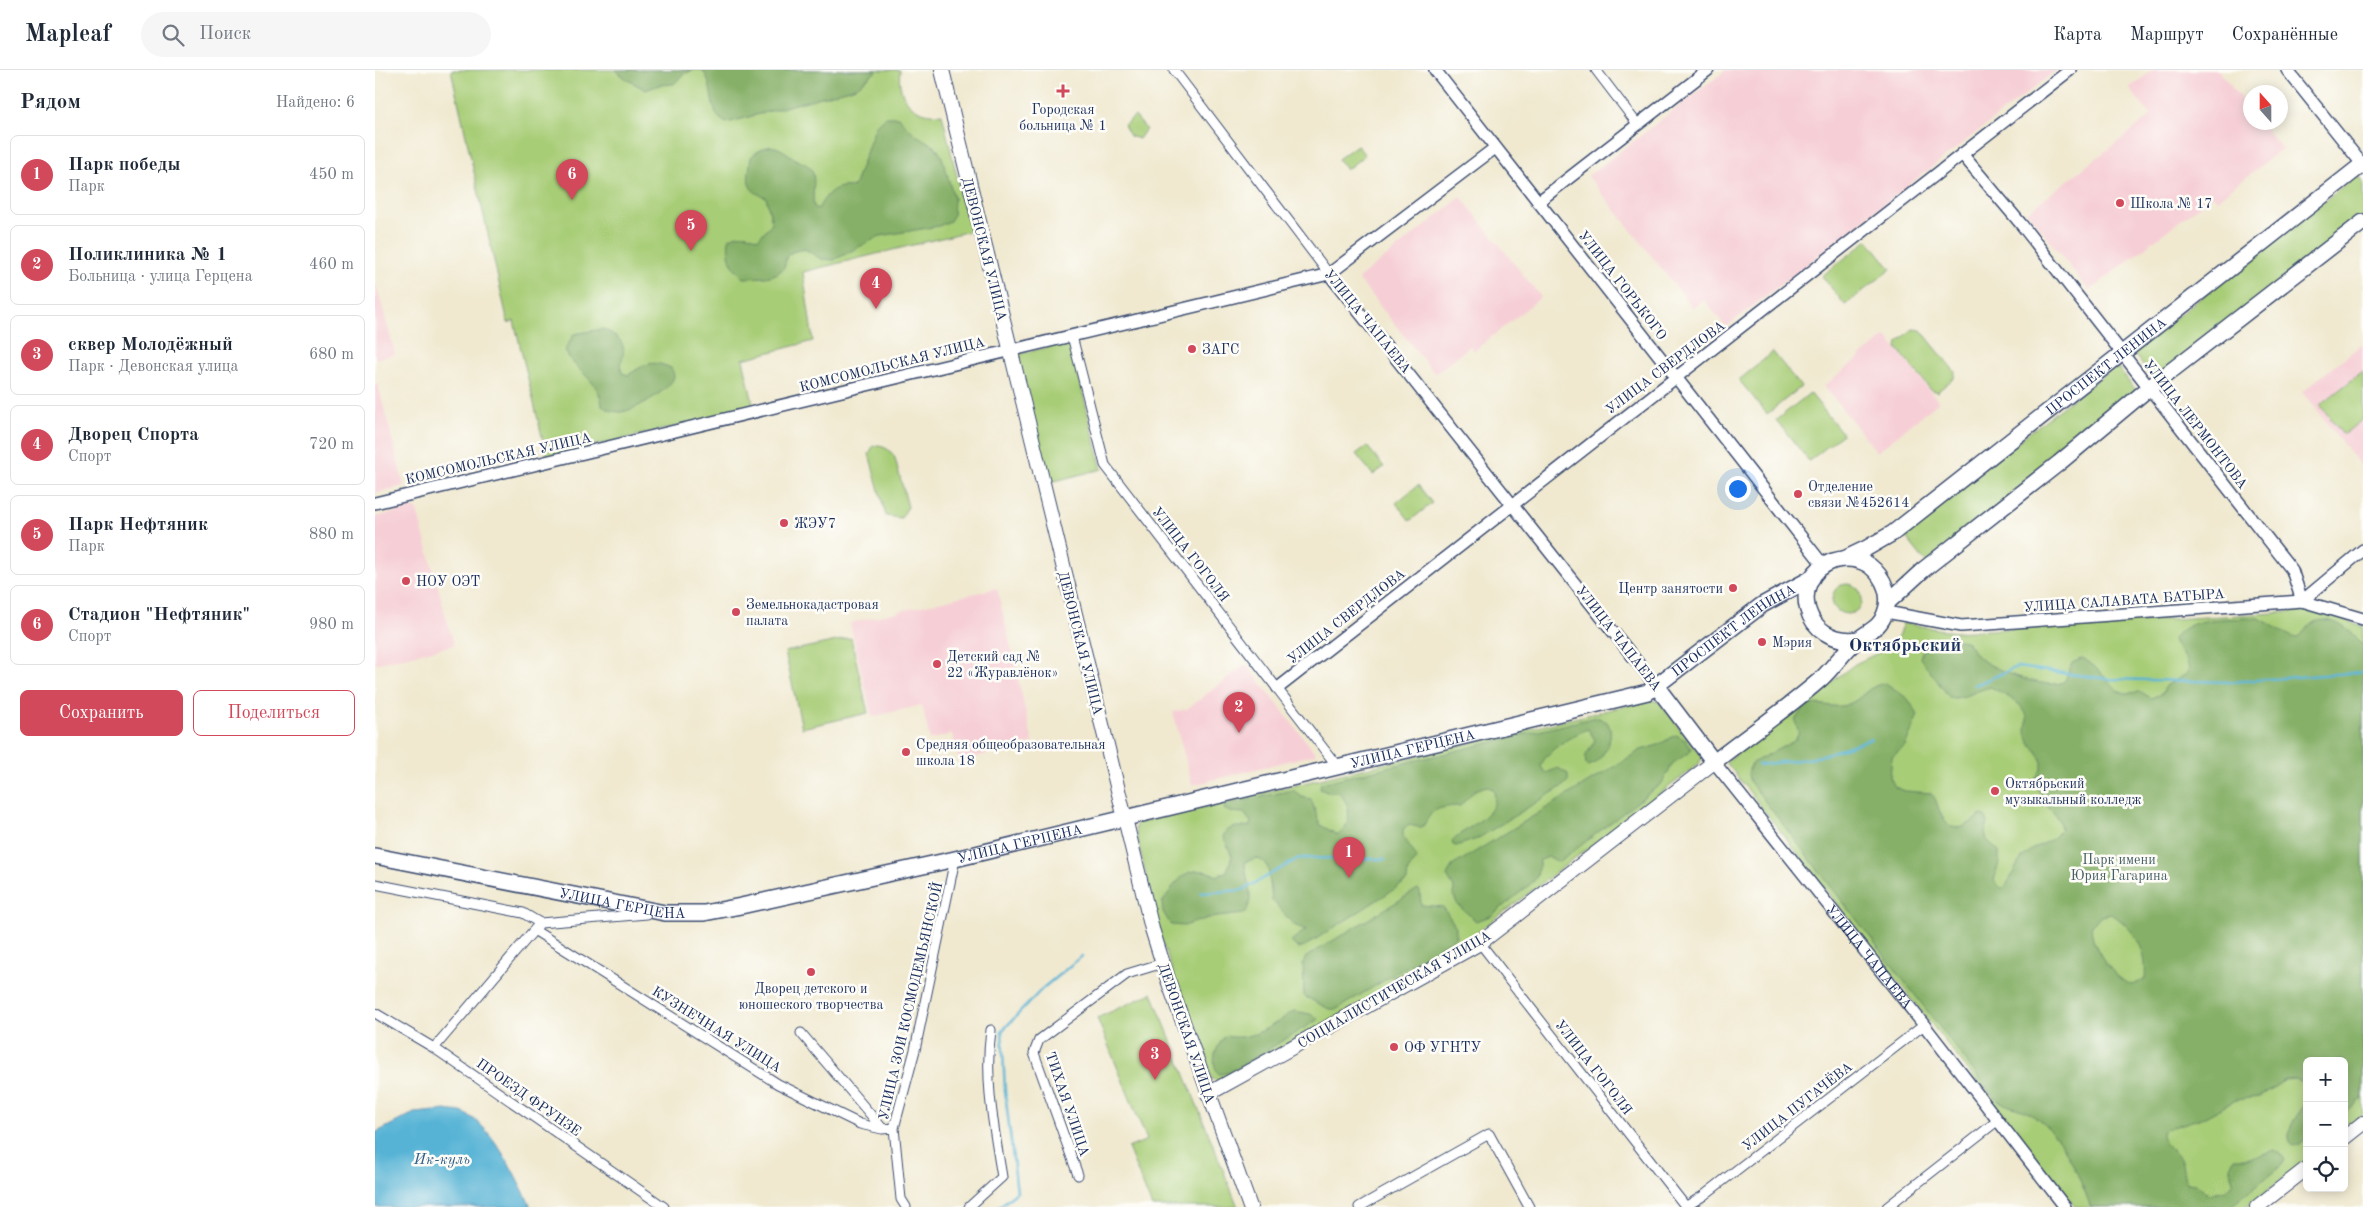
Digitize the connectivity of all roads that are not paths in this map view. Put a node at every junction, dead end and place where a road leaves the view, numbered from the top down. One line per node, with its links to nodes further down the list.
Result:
1 (1174, 70): 14 (street, УЛИЦА ЧАПАЕВА)
2 (1435, 70): 9 (street, УЛИЦА ГОРЬКОГО)
3 (1596, 70): 8 (street)
4 (1709, 70): 8 (street)
5 (2070, 70): 10 (street, УЛИЦА СВЕРДЛОВА)
6 (2287, 70): 11 (street)
7 (945, 71): 16 (main road, ДЕВОНСКАЯ УЛИЦА)
8 (1638, 124): 12 (street)
9 (1495, 148): 12 (street, УЛИЦА ГОРЬКОГО); 14 (street, КОМСОМОЛЬСКАЯ УЛИЦА)
10 (1962, 154): 17 (street, УЛИЦА ЛЕРМОНТОВА); 18 (street, УЛИЦА СВЕРДЛОВА)
11 (2363, 164): 17 (main road, ПРОСПЕКТ ЛЕНИНА)
12 (1538, 202): 18 (street, УЛИЦА ГОРЬКОГО)
13 (2363, 222): 19 (main road)
14 (1329, 274): 15 (street, КОМСОМОЛЬСКАЯ УЛИЦА); 21 (street, УЛИЦА ЧАПАЕВА)
15 (1072, 336): 16 (street, КОМСОМОЛЬСКАЯ УЛИЦА); 31 (street, УЛИЦА ГОГОЛЯ)
16 (1009, 351): 20 (street, КОМСОМОЛЬСКАЯ УЛИЦА); 34 (main road, ДЕВОНСКАЯ УЛИЦА)
17 (2122, 354): 19 (street, УЛИЦА ЛЕРМОНТОВА); 23 (main road, ПРОСПЕКТ ЛЕНИНА)
18 (1676, 377): 21 (street, УЛИЦА СВЕРДЛОВА); 24 (street, УЛИЦА ГОРЬКОГО)
19 (2149, 388): 26 (street, УЛИЦА ЛЕРМОНТОВА); 27 (main road)
20 (375, 503)
21 (1513, 503): 30 (street, УЛИЦА ЧАПАЕВА); 31 (street, УЛИЦА СВЕРДЛОВА)
22 (2363, 550): 26 (street)
23 (1844, 559): 24 (main road); 27 (main road)
24 (1824, 566): 25 (main road)
25 (1813, 578): 29 (main road); 30 (main road, ПРОСПЕКТ ЛЕНИНА)
26 (2302, 601): 27 (street, УЛИЦА САЛАВАТА БАТЫРА); 28 (street, УЛИЦА САЛАВАТА БАТЫРА)
27 (1887, 607): 29 (main road)
28 (2363, 619)
29 (1859, 639): 32 (main road)
30 (1657, 687): 32 (main road, УЛИЦА ЧАПАЕВА); 33 (main road, УЛИЦА ГЕРЦЕНА)
31 (1279, 688): 33 (street, УЛИЦА ГОГОЛЯ)
32 (1714, 762): 40 (main road, СОЦИАЛИСТИЧЕСКАЯ УЛИЦА); 43 (street, УЛИЦА ЧАПАЕВА)
33 (1337, 766): 34 (main road, УЛИЦА ГЕРЦЕНА)
34 (1124, 818): 36 (main road, УЛИЦА ГЕРЦЕНА); 41 (main road, ДЕВОНСКАЯ УЛИЦА)
35 (375, 856): 38 (main road, УЛИЦА ГЕРЦЕНА)
36 (955, 859): 38 (main road, УЛИЦА ГЕРЦЕНА); 51 (street, УЛИЦА ЗОИ КОСМОДЕМЬЯНСКОЙ)
37 (375, 884): 39 (street, КУЗНЕЧНАЯ УЛИЦА)
38 (665, 913): 39 (street)
39 (537, 926): 46 (street); 50 (street, КУЗНЕЧНАЯ УЛИЦА)
40 (1480, 943): 47 (main road, СОЦИАЛИСТИЧЕСКАЯ УЛИЦА); 62 (street, УЛИЦА ГОГОЛЯ)
41 (1163, 963): 47 (main road, ДЕВОНСКАЯ УЛИЦА); 54 (street, ТИХАЯ УЛИЦА)
42 (375, 1013): 46 (street, ПРОЕЗД ФРУНЗЕ)
43 (1924, 1026): 48 (street, УЛИЦА ЧАПАЕВА); 62 (street, УЛИЦА ПУГАЧЁВА)
44 (991, 1030): 58 (street)
45 (801, 1033): 50 (street)
46 (434, 1048): 56 (street, ПРОЕЗД ФРУНЗЕ)
47 (1208, 1094): 59 (main road, ДЕВОНСКАЯ УЛИЦА)
48 (1997, 1121): 63 (street); 64 (street, УЛИЦА ЧАПАЕВА)
49 (2363, 1123): 52 (main road)
50 (882, 1128): 51 (street, КУЗНЕЧНАЯ УЛИЦА)
51 (895, 1128): 57 (street, УЛИЦА ЗОИ КОСМОДЕМЬЯНСКОЙ)
52 (2348, 1135)
53 (2303, 1171): 65 (main road)
54 (1078, 1175)
55 (1370, 1204): 60 (street); 61 (street)
56 (664, 1207)
57 (906, 1207)
58 (969, 1207)
59 (1250, 1207)
60 (1359, 1207)
61 (1529, 1207)
62 (1686, 1207)
63 (1887, 1207)
64 (2065, 1207)
65 (2257, 1207)

